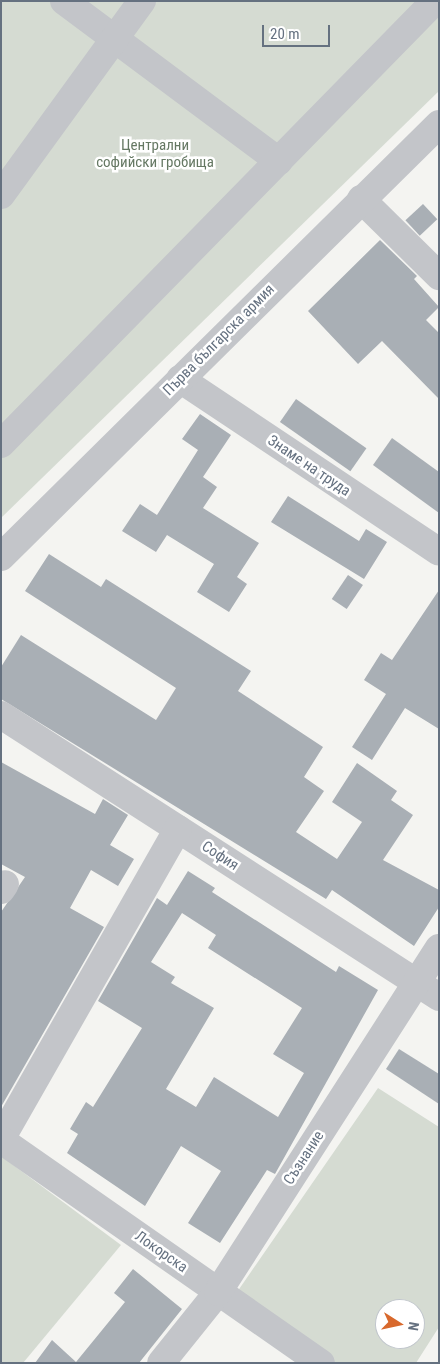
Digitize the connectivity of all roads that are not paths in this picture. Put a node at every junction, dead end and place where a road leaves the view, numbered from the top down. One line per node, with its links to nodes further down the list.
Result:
1 (64, 1): 4 (street)
2 (142, 1): 4 (street)
3 (435, 1): 6 (street)
4 (114, 39): 6 (street); 7 (street)
5 (439, 124): 8 (street, Първа българска армия)
6 (279, 161): 11 (street)
7 (3, 189)
8 (361, 199): 9 (street); 10 (street, Първа българска армия)
9 (439, 276)
10 (180, 379): 12 (street, Знаме на труда); 13 (street, Първа българска армия)
11 (1, 444)
12 (439, 552)
13 (1, 557)
14 (1, 716): 15 (street, София)
15 (178, 830): 17 (street, София); 18 (street)
16 (439, 948): 17 (street, Съзнание)
17 (427, 990): 19 (street, Съзнание)
18 (1, 1140): 19 (street, Локорска)
19 (218, 1292): 20 (street, Съзнание); 21 (street, Локорска)
20 (161, 1363)
21 (321, 1363)

